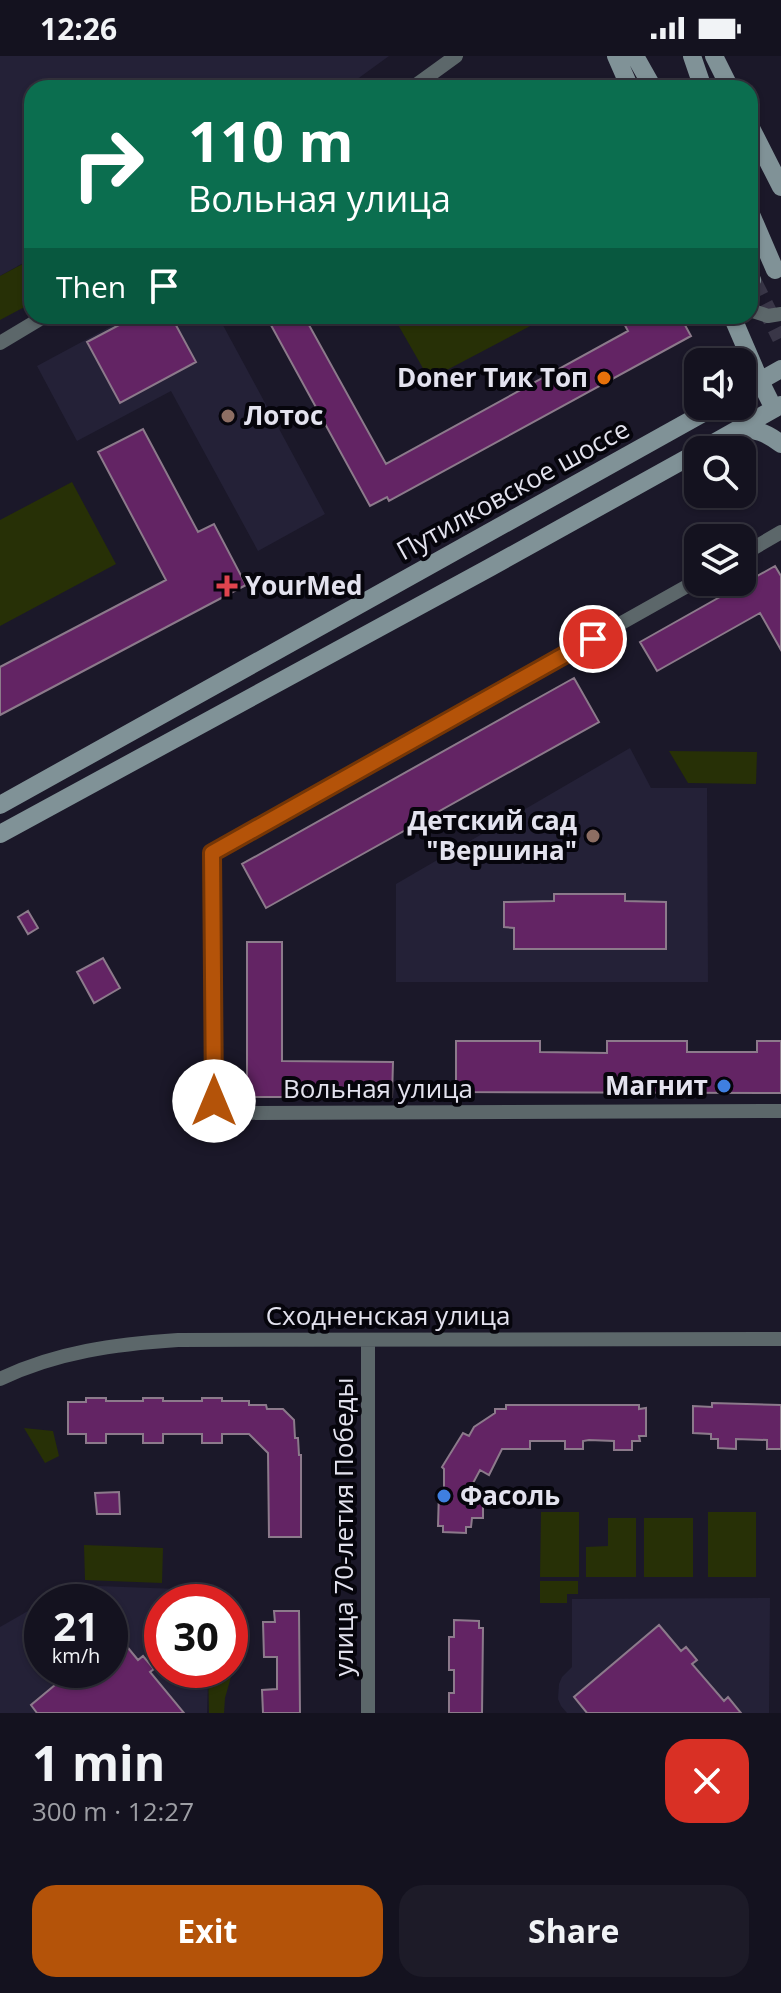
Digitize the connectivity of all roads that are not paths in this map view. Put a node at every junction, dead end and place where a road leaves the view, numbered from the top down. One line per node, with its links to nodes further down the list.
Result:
1 (456, 56): 6 (street)
2 (616, 56): 7 (main road)
3 (635, 56): 8 (main road)
4 (692, 56): 9 (main road)
5 (714, 56): 10 (main road)
6 (423, 80)
7 (626, 80)
8 (648, 80)
9 (700, 80)
10 (726, 80)
11 (758, 142): 12 (main road)
12 (781, 187)
13 (758, 231): 14 (main road)
14 (775, 270)
15 (758, 313): 16 (street)
16 (781, 314)
17 (32, 324): 19 (street)
18 (735, 324): 21 (main road)
19 (0, 343)
20 (781, 369): 21 (main road)
21 (760, 381): 22 (main road); 23 (main road)
22 (756, 383)
23 (778, 407): 25 (main road)
24 (691, 420): 32 (main road, Путилковское шоссе)
25 (733, 432): 26 (main road); 27 (main road)
26 (726, 436)
27 (781, 444)
28 (684, 460): 33 (main road)
29 (781, 532): 30 (street)
30 (756, 547)
31 (684, 588): 34 (street, Вольная улица)
32 (0, 805)
33 (0, 834)
34 (781, 1111)
35 (781, 1339): 36 (street, Сходненская улица)
36 (368, 1340): 37 (street, Сходненская улица); 38 (street, улица 70-летия Победы)
37 (0, 1379)
38 (368, 1713)

